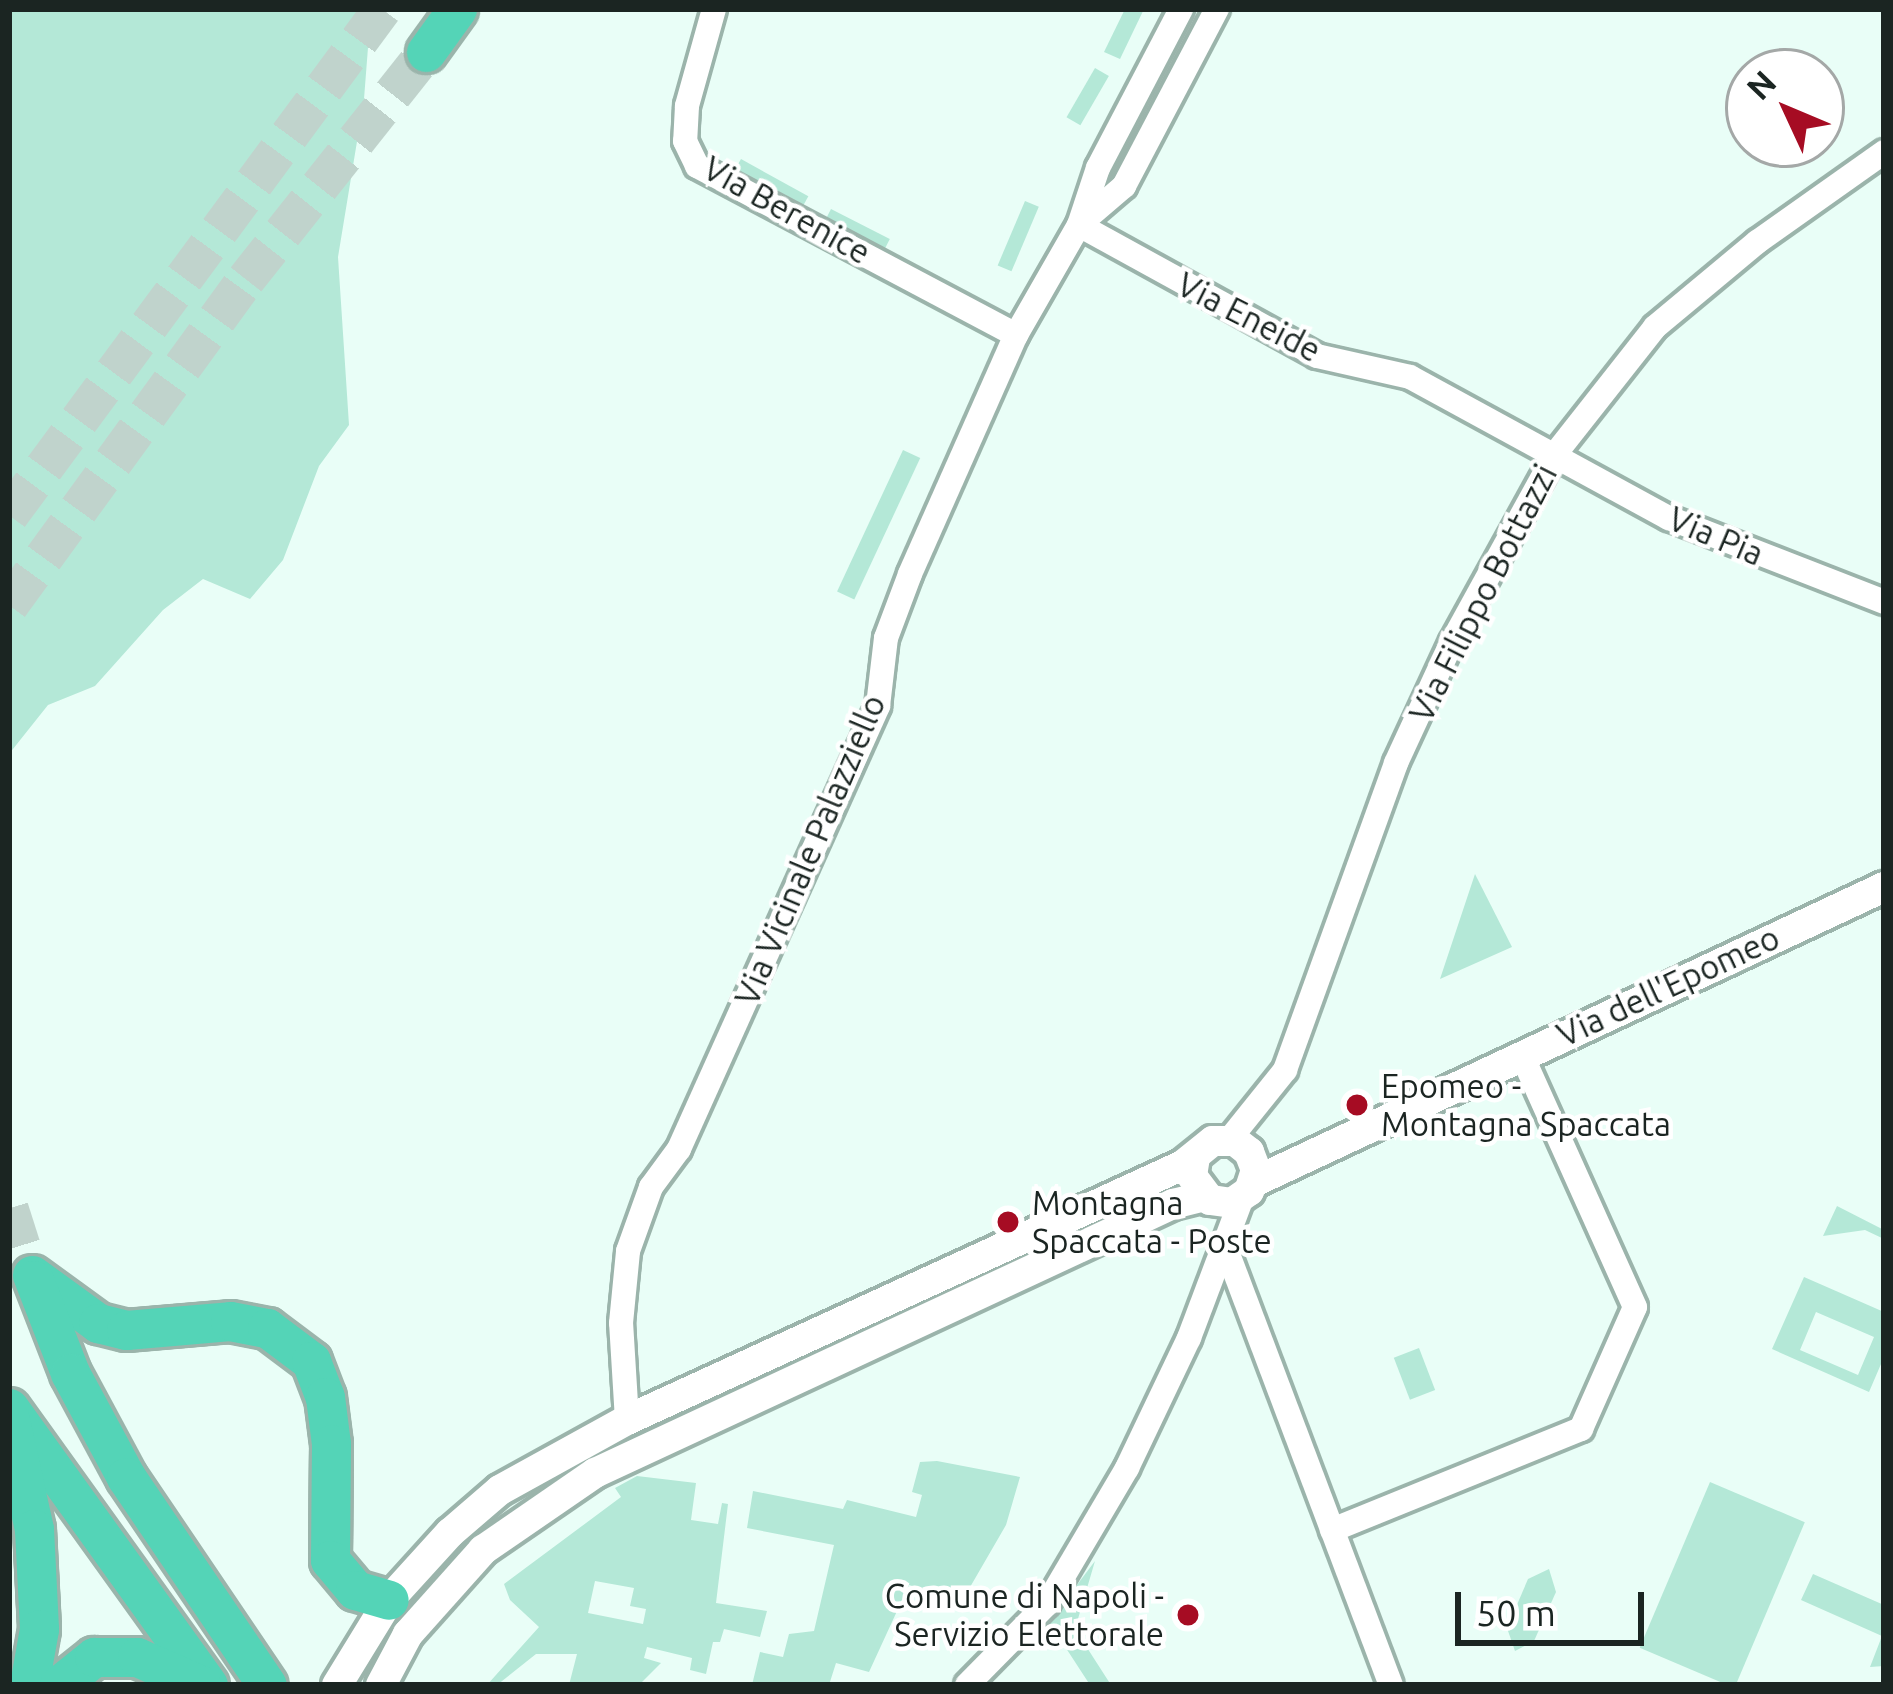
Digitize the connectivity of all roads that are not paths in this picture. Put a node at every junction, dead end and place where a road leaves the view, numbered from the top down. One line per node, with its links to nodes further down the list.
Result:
1 (457, 9): 5 (highway)
2 (714, 9): 8 (street, Via Berenice)
3 (1181, 9): 7 (street, Via Vicinale Palazziello)
4 (1216, 9): 7 (street, Via Vicinale Palazziello)
5 (426, 52)
6 (1884, 152): 9 (street, Via Filippo Bottazzi)
7 (1079, 225): 8 (street, Via Vicinale Palazziello); 9 (street, Via Eneide)
8 (1016, 335): 19 (street, Via Vicinale Palazziello)
9 (1556, 453): 10 (street, Via Pia); 13 (street, Via Filippo Bottazzi)
10 (1884, 602)
11 (1884, 887): 12 (street, Via dell'Epomeo)
12 (1522, 1055): 14 (street, Via dell'Epomeo); 20 (street)
13 (1237, 1144): 14 (street, Via dell'Epomeo); 15 (street); 16 (street)
14 (1322, 1149): 16 (street, Via dell'Epomeo)
15 (1196, 1156): 16 (street); 19 (street)
16 (1231, 1200): 17 (street); 27 (street, Via dell'Epomeo)
17 (1225, 1246): 20 (street); 28 (street)
18 (9, 1411): 23 (highway); 25 (highway)
19 (627, 1420): 21 (street)
20 (1332, 1530): 29 (street)
21 (389, 1600): 22 (highway); 26 (street)
22 (258, 1672)
23 (29, 1685)
24 (59, 1685): 25 (highway)
25 (204, 1685)
26 (337, 1685)
27 (381, 1685)
28 (967, 1685)
29 (1391, 1685)

